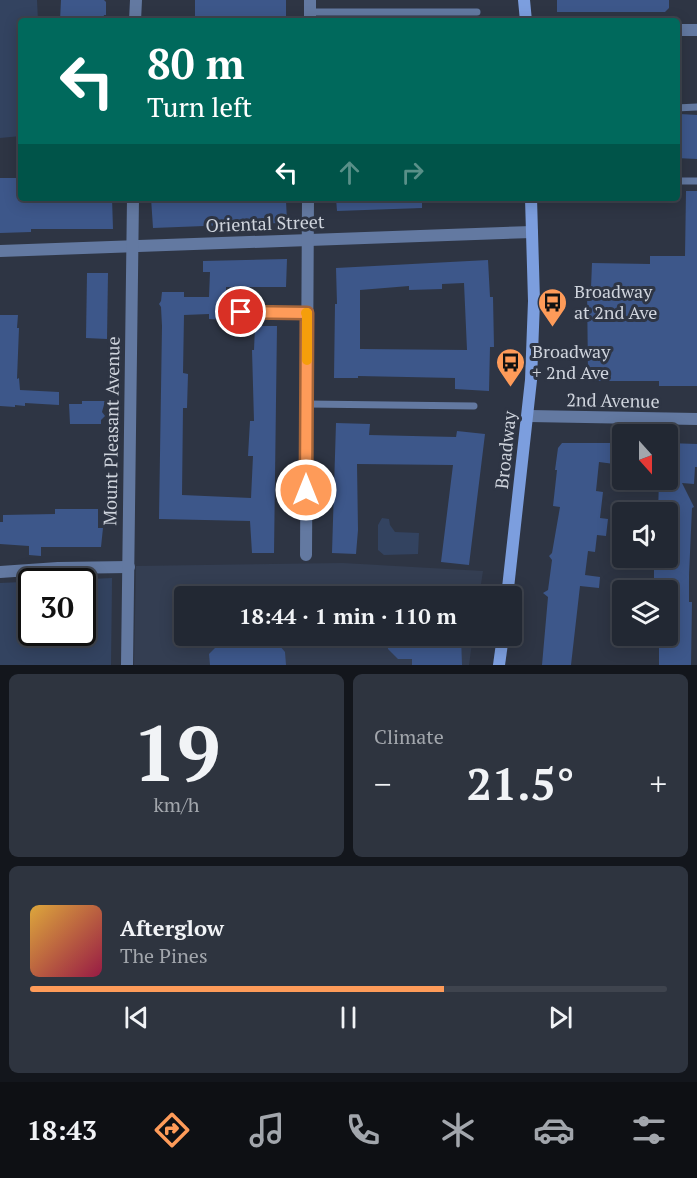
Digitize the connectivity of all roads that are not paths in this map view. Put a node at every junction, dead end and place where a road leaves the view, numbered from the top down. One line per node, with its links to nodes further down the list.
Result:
1 (136, 0): 5 (street)
2 (524, 0): 6 (main road)
3 (310, 11): 4 (lane)
4 (477, 12)
5 (135, 18)
6 (526, 18)
7 (680, 30): 8 (street)
8 (697, 30)
9 (697, 107): 10 (lane)
10 (680, 108)
11 (680, 181): 12 (lane)
12 (697, 181)
13 (133, 201): 18 (street, Mount Pleasant Avenue)
14 (308, 201): 17 (street)
15 (531, 201): 16 (main road, Broadway)
16 (532, 232): 17 (street, Oriental Street); 24 (main road, Broadway)
17 (308, 240): 18 (street, Oriental Street); 21 (street)
18 (133, 246): 19 (street, Oriental Street); 27 (street, Mount Pleasant Avenue)
19 (0, 251)
20 (241, 312): 21 (lane)
21 (307, 313): 22 (street)
22 (307, 404): 23 (lane); 26 (street)
23 (474, 406)
24 (529, 416): 25 (street, 2nd Avenue); 29 (main road, Broadway)
25 (697, 420)
26 (306, 555)
27 (129, 567): 28 (street); 31 (street, Mount Pleasant Avenue)
28 (0, 572)
29 (508, 586)
30 (502, 646): 32 (main road)
31 (127, 665)
32 (499, 665)

